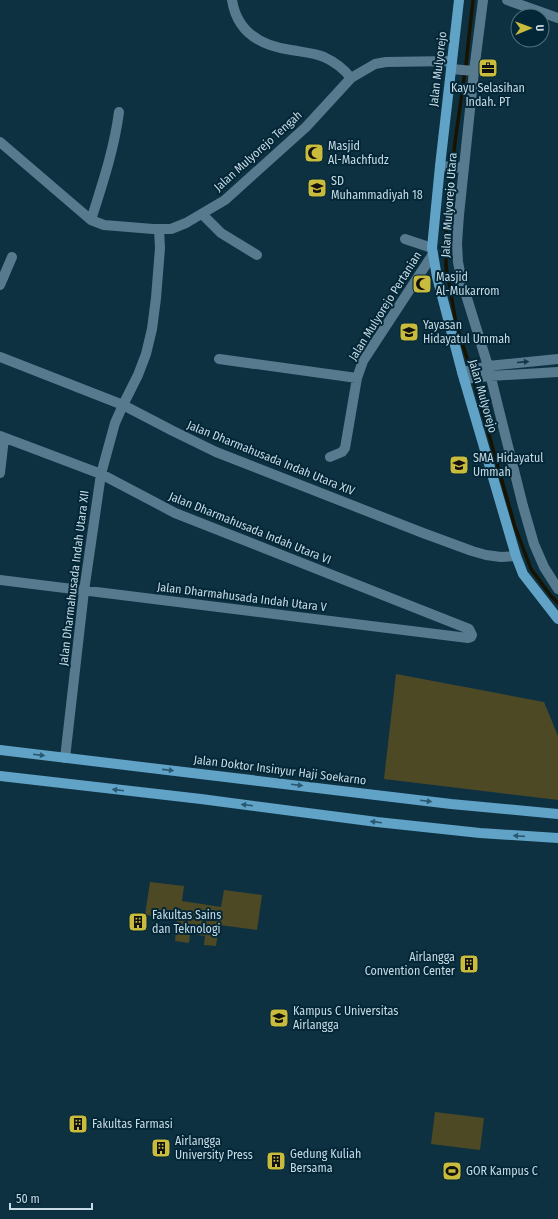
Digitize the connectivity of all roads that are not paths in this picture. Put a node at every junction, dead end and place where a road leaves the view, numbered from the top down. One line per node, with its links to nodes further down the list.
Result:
1 (232, 0): 8 (street)
2 (459, 0): 6 (main road, Jalan Mulyorejo)
3 (483, 0): 7 (street, Jalan Mulyorejo Utara)
4 (507, 0): 5 (street)
5 (558, 18)
6 (454, 66): 7 (street, Jalan Mulyorejo Tengah); 8 (street, Jalan Mulyorejo Tengah); 11 (main road, Jalan Mulyorejo)
7 (472, 71): 12 (street, Jalan Mulyorejo Utara)
8 (351, 78): 13 (street, Jalan Mulyorejo Tengah)
9 (119, 112): 14 (street)
10 (0, 142): 14 (street, Jalan Mulyorejo Tengah)
11 (443, 166): 12 (street); 17 (main road, Jalan Mulyorejo)
12 (462, 168): 24 (street, Jalan Mulyorejo Utara)
13 (202, 214): 15 (street, Jalan Mulyorejo Tengah); 18 (street)
14 (91, 220): 15 (street, Jalan Mulyorejo Tengah)
15 (159, 229): 28 (street, Jalan Dharmahusada Indah Utara XII)
16 (405, 239): 17 (street)
17 (432, 251): 26 (main road, Jalan Mulyorejo); 27 (street, Jalan Mulyorejo Pertanian)
18 (258, 255)
19 (12, 257): 20 (street)
20 (0, 285)
21 (0, 357): 28 (street, Jalan Dharmahusada Indah Utara XIV)
22 (219, 359): 27 (street)
23 (558, 359): 24 (street, one-way to 23)
24 (486, 371): 25 (street); 26 (street); 35 (street, Jalan Mulyorejo Utara)
25 (558, 372)
26 (466, 375): 33 (main road, Jalan Mulyorejo)
27 (357, 378): 30 (street, Jalan Mulyorejo Pertanian)
28 (123, 405): 32 (street, Jalan Dharmahusada Indah Utara XII); 33 (street, Jalan Dharmahusada Indah Utara XIV)
29 (2, 437): 31 (street); 32 (street, Jalan Dharmahusada Indah Utara VI)
30 (330, 457)
31 (0, 473)
32 (101, 474): 36 (street, Jalan Dharmahusada Indah Utara XII); 38 (street, Jalan Dharmahusada Indah Utara VI)
33 (516, 556): 37 (main road, Jalan Mulyorejo)
34 (0, 580): 36 (street, Jalan Dharmahusada Indah Utara V)
35 (558, 589)
36 (84, 591): 38 (street, Jalan Dharmahusada Indah Utara V); 40 (street, Jalan Dharmahusada Indah Utara XII)
37 (558, 619)
38 (469, 629)
39 (0, 750): 40 (main road, Jalan Doktor Insinyur Haji Soekarno, one-way to 40)
40 (65, 758): 42 (main road, Jalan Doktor Insinyur Haji Soekarno, one-way to 42)
41 (0, 776): 43 (main road, one-way to 41)
42 (558, 814)
43 (558, 838)

